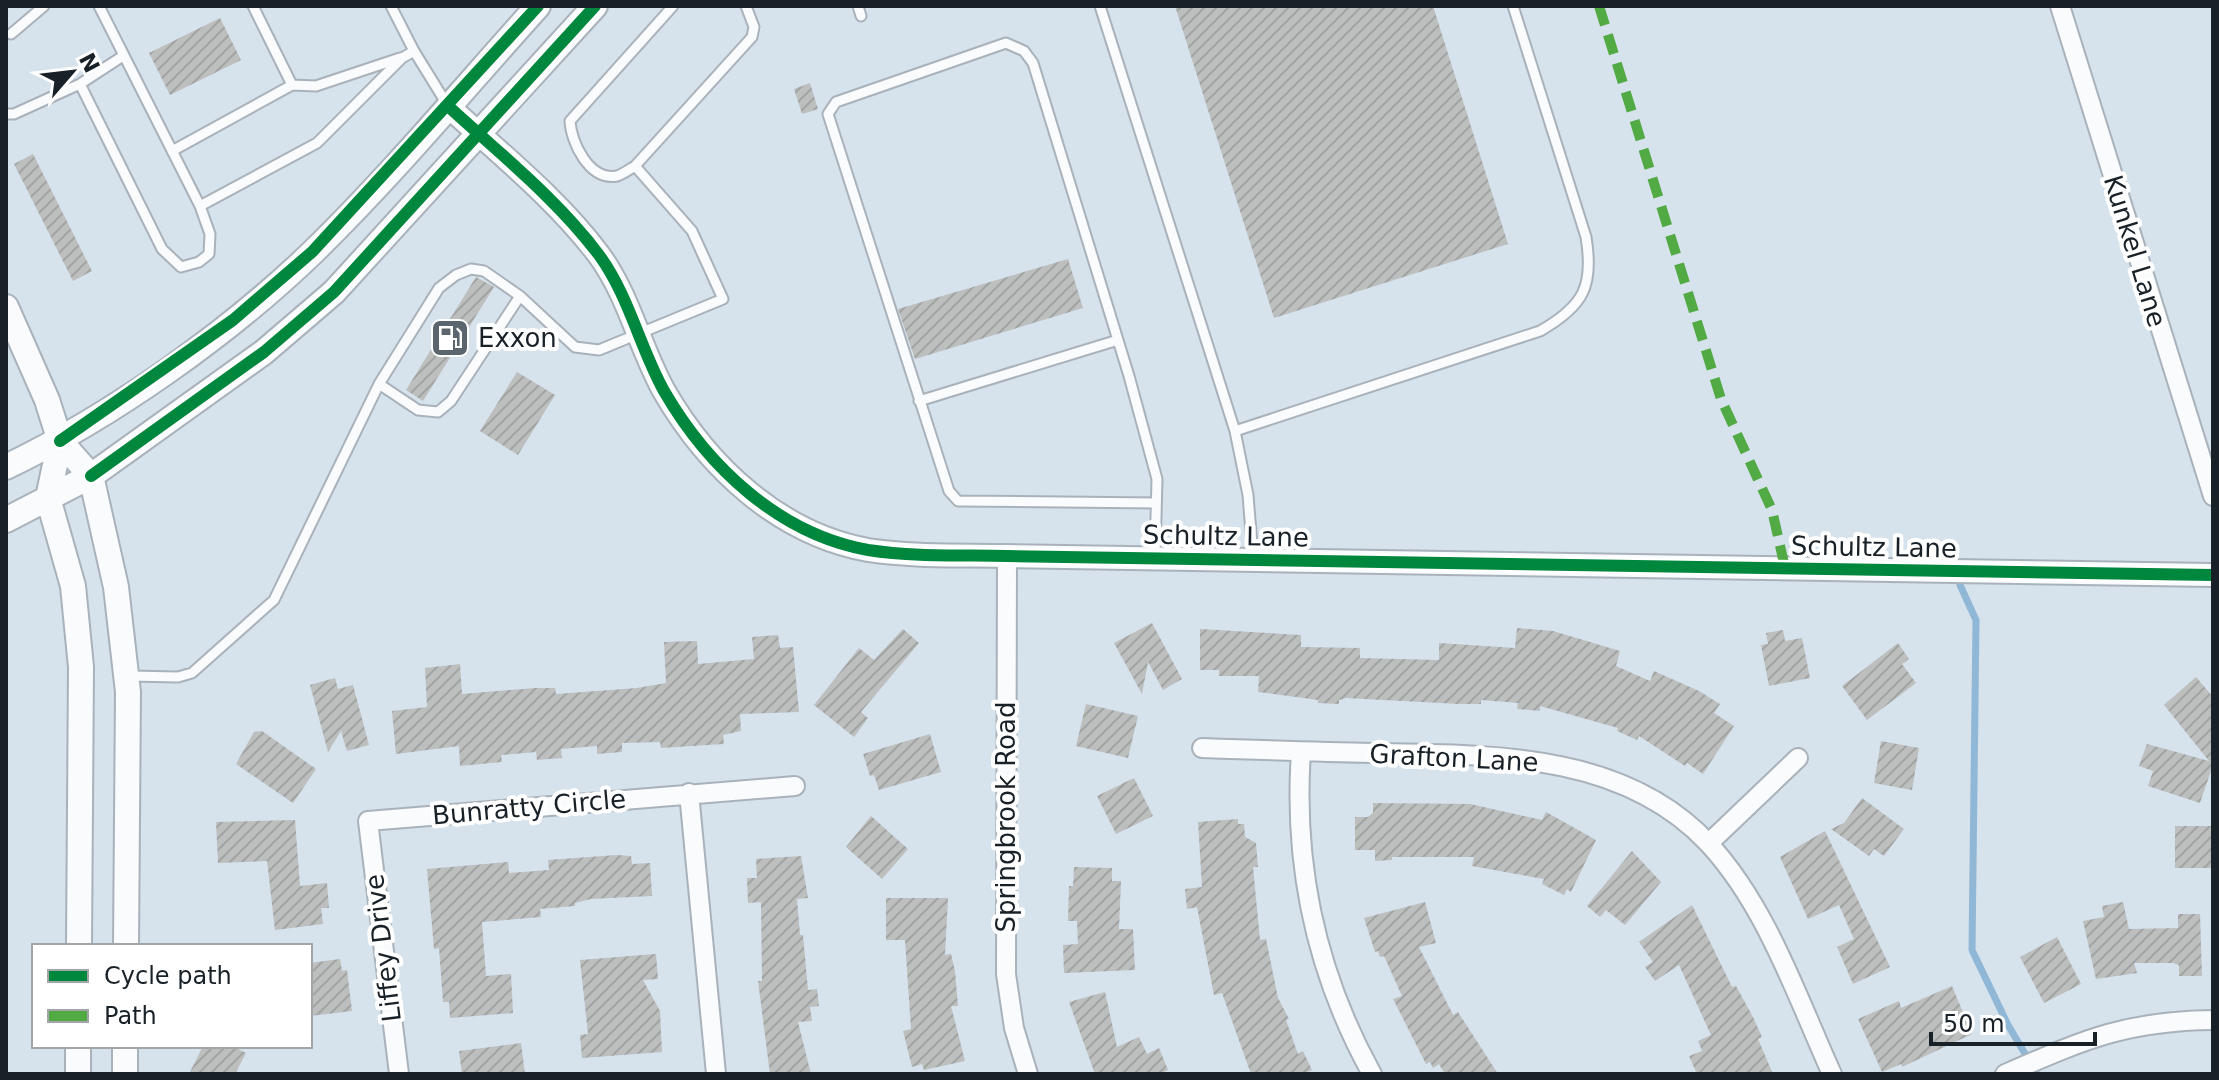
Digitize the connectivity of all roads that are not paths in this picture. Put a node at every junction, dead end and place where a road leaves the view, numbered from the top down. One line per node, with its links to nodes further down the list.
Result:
1 (44, 6): 12 (lane)
2 (99, 6): 14 (lane)
3 (253, 6): 17 (lane)
4 (391, 6): 13 (lane)
5 (538, 6): 18 (main road)
6 (595, 6): 20 (main road)
7 (673, 6): 22 (lane)
8 (746, 6): 22 (lane)
9 (1100, 6): 30 (lane)
10 (1513, 6): 30 (lane)
11 (2060, 6): 34 (street, Kunkel Lane)
12 (11, 34)
13 (414, 51): 15 (lane); 18 (lane)
14 (123, 56): 16 (lane); 21 (lane)
15 (402, 58): 17 (lane); 23 (lane)
16 (80, 84): 19 (lane); 23 (lane)
17 (292, 85): 21 (lane)
18 (448, 106): 20 (street, Schultz Lane); 31 (main road)
19 (6, 114)
20 (478, 134): 26 (street, Schultz Lane); 33 (main road)
21 (172, 151): 23 (lane)
22 (635, 166): 26 (lane)
23 (200, 206)
24 (520, 296): 26 (lane); 28 (lane); 28 (lane)
25 (6, 307): 31 (main road)
26 (640, 334): 38 (street, Schultz Lane)
27 (1118, 340): 29 (lane); 29 (lane); 36 (lane)
28 (379, 384): 42 (lane)
29 (919, 401): 36 (lane)
30 (1235, 431): 40 (lane)
31 (60, 441): 32 (main road); 33 (main road); 35 (main road)
32 (6, 467)
33 (91, 476): 35 (main road); 42 (main road)
34 (2213, 496)
35 (48, 498): 37 (main road); 50 (main road)
36 (1156, 503): 39 (lane)
37 (6, 520)
38 (1007, 556): 39 (street, Schultz Lane); 59 (street, Springbrook Road)
39 (1155, 556): 40 (street, Schultz Lane)
40 (1253, 558): 41 (street, Schultz Lane)
41 (2213, 575)
42 (126, 676): 51 (main road)
43 (1202, 748): 44 (street, Grafton Lane)
44 (1301, 752): 49 (street, Grafton Lane); 60 (street)
45 (1798, 758): 49 (street)
46 (795, 786): 47 (street, Bunratty Circle)
47 (689, 793): 48 (street, Bunratty Circle); 58 (street)
48 (368, 821): 57 (street, Liffey Drive)
49 (1709, 843): 61 (street, Grafton Lane)
50 (79, 944)
51 (126, 944)
52 (2213, 1020): 62 (street)
53 (78, 1048): 55 (main road)
54 (125, 1048): 56 (main road)
55 (78, 1074)
56 (125, 1074)
57 (399, 1074)
58 (716, 1074)
59 (1028, 1074)
60 (1372, 1074)
61 (1832, 1074)
62 (2005, 1074)

